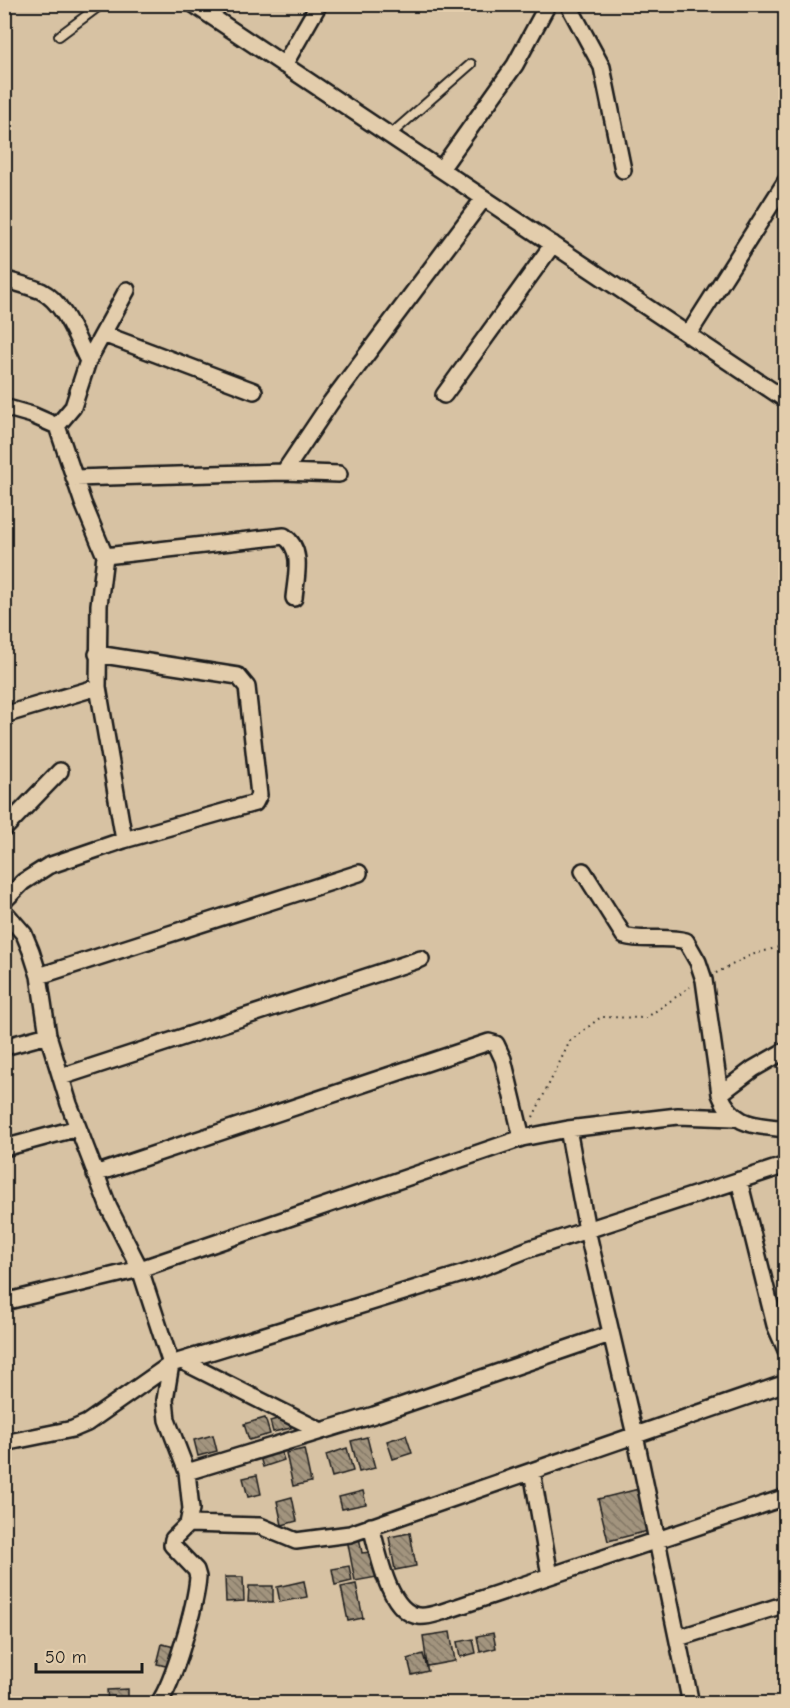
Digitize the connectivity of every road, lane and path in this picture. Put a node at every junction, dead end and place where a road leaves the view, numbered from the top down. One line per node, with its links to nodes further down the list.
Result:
1 (102, 4): 6 (lane)
2 (193, 4): 7 (street)
3 (319, 4): 7 (street)
4 (548, 4): 10 (street)
5 (568, 4): 11 (street)
6 (59, 36)
7 (284, 64): 9 (street)
8 (471, 64): 9 (lane)
9 (390, 135): 10 (street)
10 (441, 168): 13 (street)
11 (623, 170)
12 (786, 181): 18 (street)
13 (484, 198): 14 (street); 25 (street)
14 (553, 244): 18 (street); 21 (street)
15 (4, 279): 19 (street)
16 (128, 290): 17 (street)
17 (103, 334): 19 (street); 20 (street)
18 (688, 335): 22 (street)
19 (88, 361): 24 (street)
20 (254, 391)
21 (444, 395)
22 (784, 396)
23 (4, 407): 24 (street)
24 (57, 426): 27 (street)
25 (284, 472): 26 (street); 27 (street)
26 (339, 474)
27 (74, 478): 28 (street)
28 (105, 556): 29 (street); 30 (street)
29 (294, 598)
30 (97, 654): 31 (street); 35 (street)
31 (98, 687): 32 (street); 35 (street)
32 (4, 716)
33 (60, 771): 34 (street)
34 (4, 829)
35 (124, 840): 38 (street)
36 (583, 871): 43 (street)
37 (359, 873): 42 (street)
38 (4, 901)
39 (4, 910): 42 (street)
40 (786, 945): 43 (path)
41 (421, 959): 47 (street)
42 (39, 976): 44 (street)
43 (704, 980): 48 (street); 53 (path)
44 (48, 1035): 45 (street); 47 (street)
45 (4, 1047)
46 (786, 1050): 48 (street)
47 (61, 1077): 50 (street)
48 (720, 1094): 49 (street)
49 (735, 1118): 51 (street); 52 (street)
50 (78, 1128): 54 (street); 56 (street)
51 (568, 1129): 53 (street); 58 (street)
52 (786, 1129)
53 (522, 1138): 56 (street); 59 (street)
54 (4, 1148)
55 (786, 1165): 57 (street)
56 (95, 1174): 59 (street)
57 (739, 1180): 58 (street); 62 (street)
58 (587, 1230): 61 (street); 63 (street)
59 (140, 1269): 60 (street); 63 (street)
60 (4, 1302)
61 (610, 1334): 65 (street); 66 (street)
62 (786, 1350)
63 (177, 1363): 65 (street); 67 (street); 69 (street)
64 (786, 1383): 66 (street)
65 (321, 1431): 69 (street)
66 (635, 1435): 68 (street); 73 (street)
67 (4, 1443)
68 (532, 1471): 72 (street); 74 (street)
69 (187, 1472): 71 (street)
70 (786, 1497): 73 (street)
71 (188, 1524): 72 (street); 78 (street)
72 (370, 1526): 74 (street)
73 (657, 1540): 74 (street); 76 (street)
74 (550, 1576)
75 (786, 1604): 76 (street)
76 (678, 1638): 77 (street)
77 (692, 1701)
78 (158, 1704)

